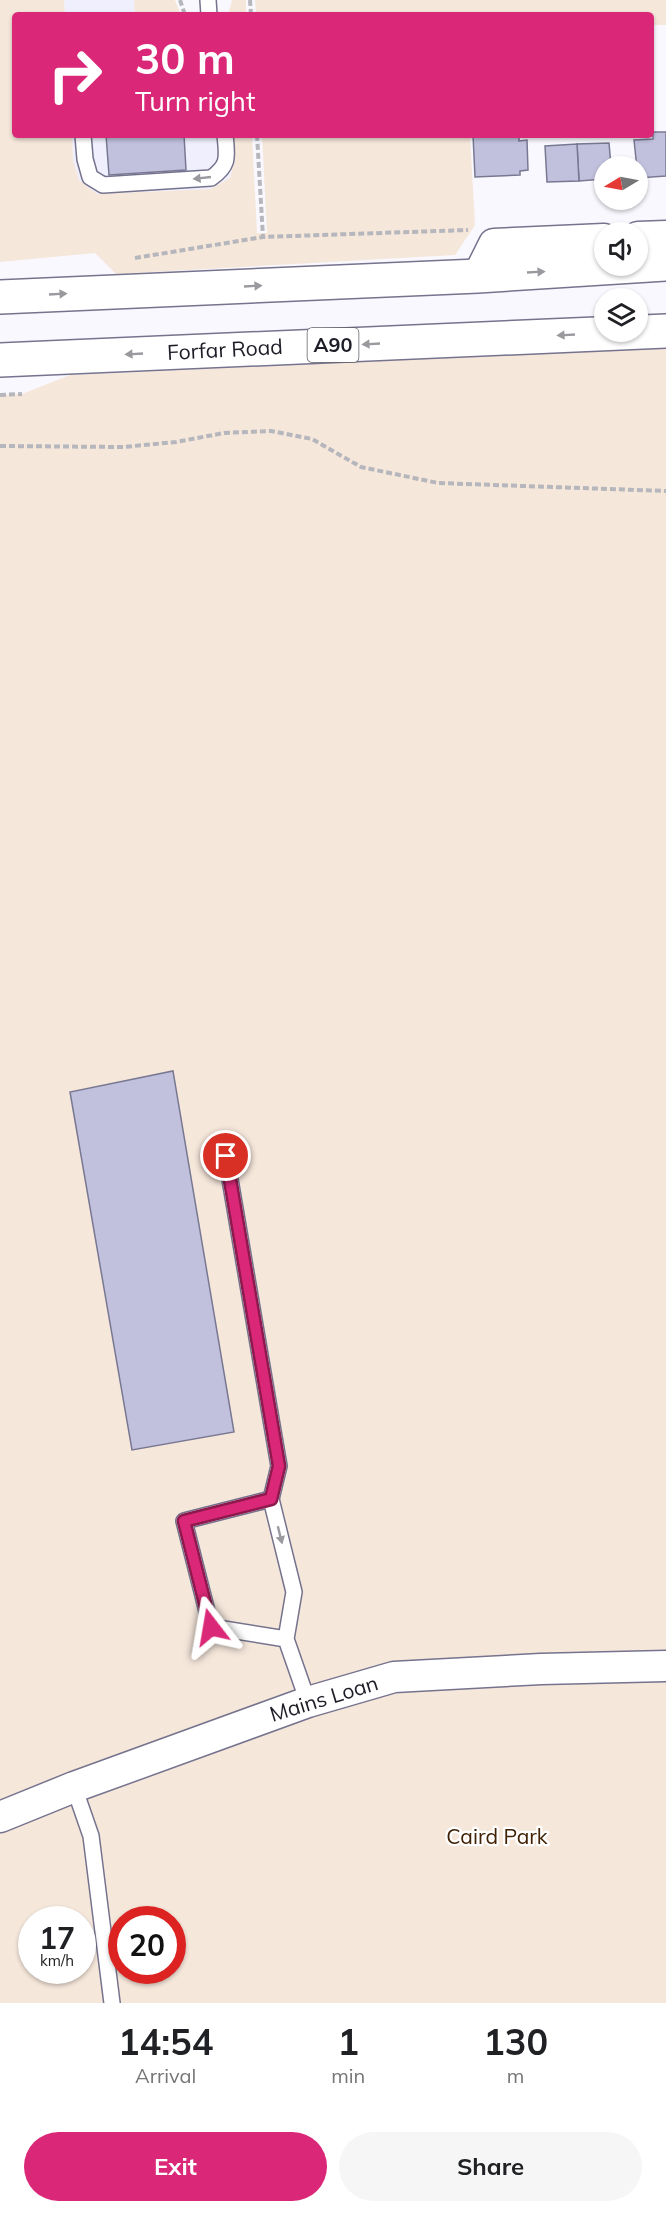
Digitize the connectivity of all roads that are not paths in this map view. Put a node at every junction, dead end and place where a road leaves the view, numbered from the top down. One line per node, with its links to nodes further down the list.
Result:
1 (83, 138): 2 (lane, one-way to 1)
2 (225, 138)
3 (666, 236): 4 (street)
4 (648, 237)
5 (594, 239): 7 (street)
6 (666, 264): 7 (highway, one-way to 6)
7 (478, 276): 8 (highway, one-way to 7)
8 (0, 297)
9 (666, 331): 10 (highway, Forfar Road / A90, one-way to 10)
10 (0, 360)
11 (226, 1156): 12 (lane)
12 (271, 1499): 13 (lane, one-way to 13); 13 (lane)
13 (286, 1639): 15 (lane)
14 (666, 1666): 15 (street, Mains Loan)
15 (308, 1702): 16 (street, Mains Loan)
16 (75, 1787): 17 (street, Mains Loan); 18 (lane)
17 (0, 1817)
18 (112, 2003)

